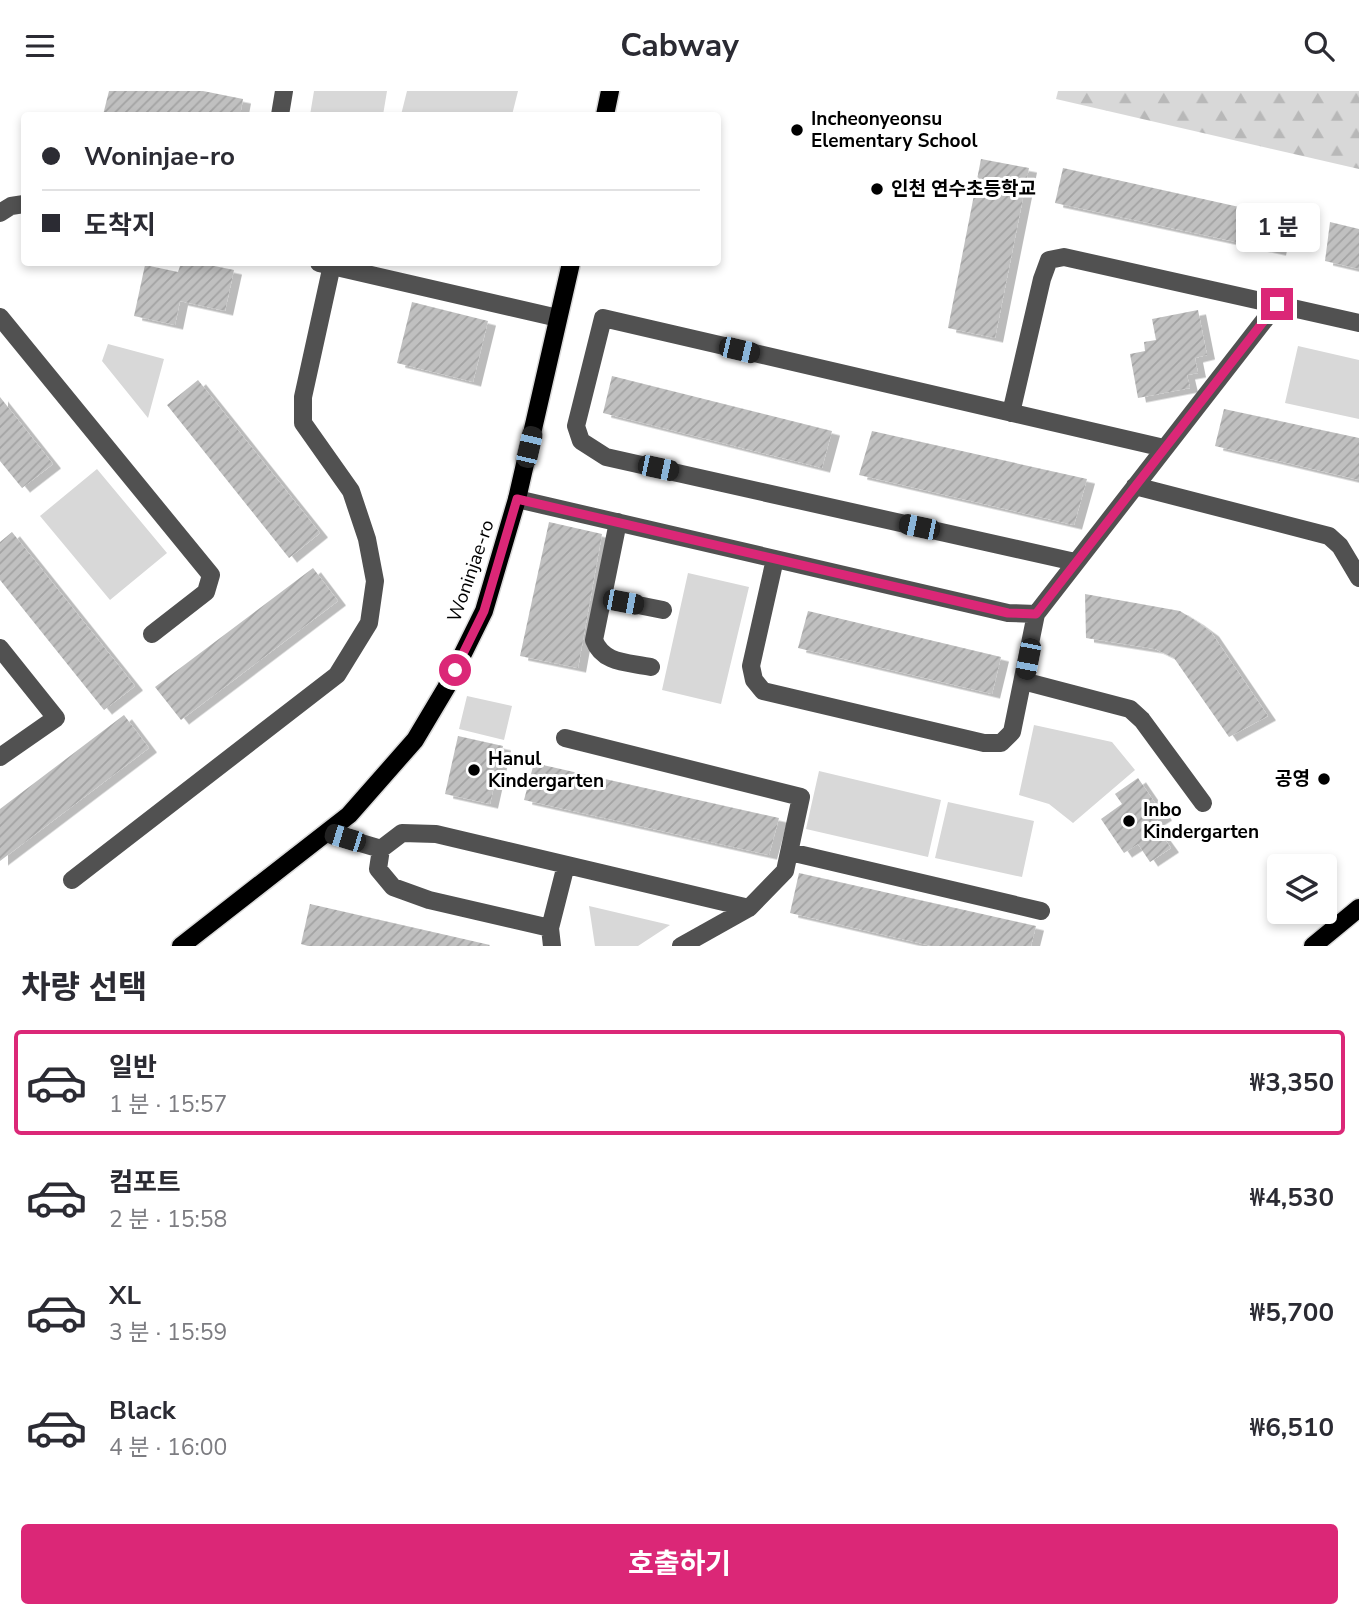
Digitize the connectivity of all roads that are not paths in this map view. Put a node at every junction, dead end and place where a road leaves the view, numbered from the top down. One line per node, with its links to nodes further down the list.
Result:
1 (284, 91): 3 (street)
2 (610, 91): 4 (main road)
3 (280, 112)
4 (606, 112)
5 (21, 204): 6 (street)
6 (0, 213)
7 (325, 266): 37 (street)
8 (334, 266): 12 (street)
9 (570, 266): 12 (main road, Woninjae-ro)
10 (1277, 304): 13 (street); 14 (street); 15 (street)
11 (0, 317): 25 (street)
12 (558, 318): 17 (main road, Woninjae-ro)
13 (1359, 323)
14 (1011, 413): 15 (street); 20 (street)
15 (1164, 448): 16 (street)
16 (1135, 486): 20 (street); 21 (street)
17 (517, 499): 18 (street); 33 (main road, Woninjae-ro)
18 (618, 522): 19 (street); 22 (street)
19 (775, 559): 24 (street); 29 (street)
20 (1075, 562): 24 (street)
21 (1359, 579)
22 (603, 597): 23 (street); 27 (street)
23 (663, 610)
24 (1036, 614): 29 (street)
25 (152, 634)
26 (0, 648): 28 (street)
27 (651, 667)
28 (7, 671): 31 (street)
29 (1023, 681): 32 (street)
30 (565, 738): 35 (street)
31 (0, 757)
32 (1203, 803)
33 (327, 833): 34 (street); 42 (main road, Woninjae-ro)
34 (381, 849): 36 (street); 41 (street)
35 (790, 852): 38 (street); 40 (street)
36 (566, 865): 38 (street); 41 (street)
37 (72, 880)
38 (749, 908): 43 (street)
39 (1359, 908): 44 (main road)
40 (1041, 911)
41 (551, 937)
42 (181, 946)
43 (681, 946)
44 (1313, 946)

